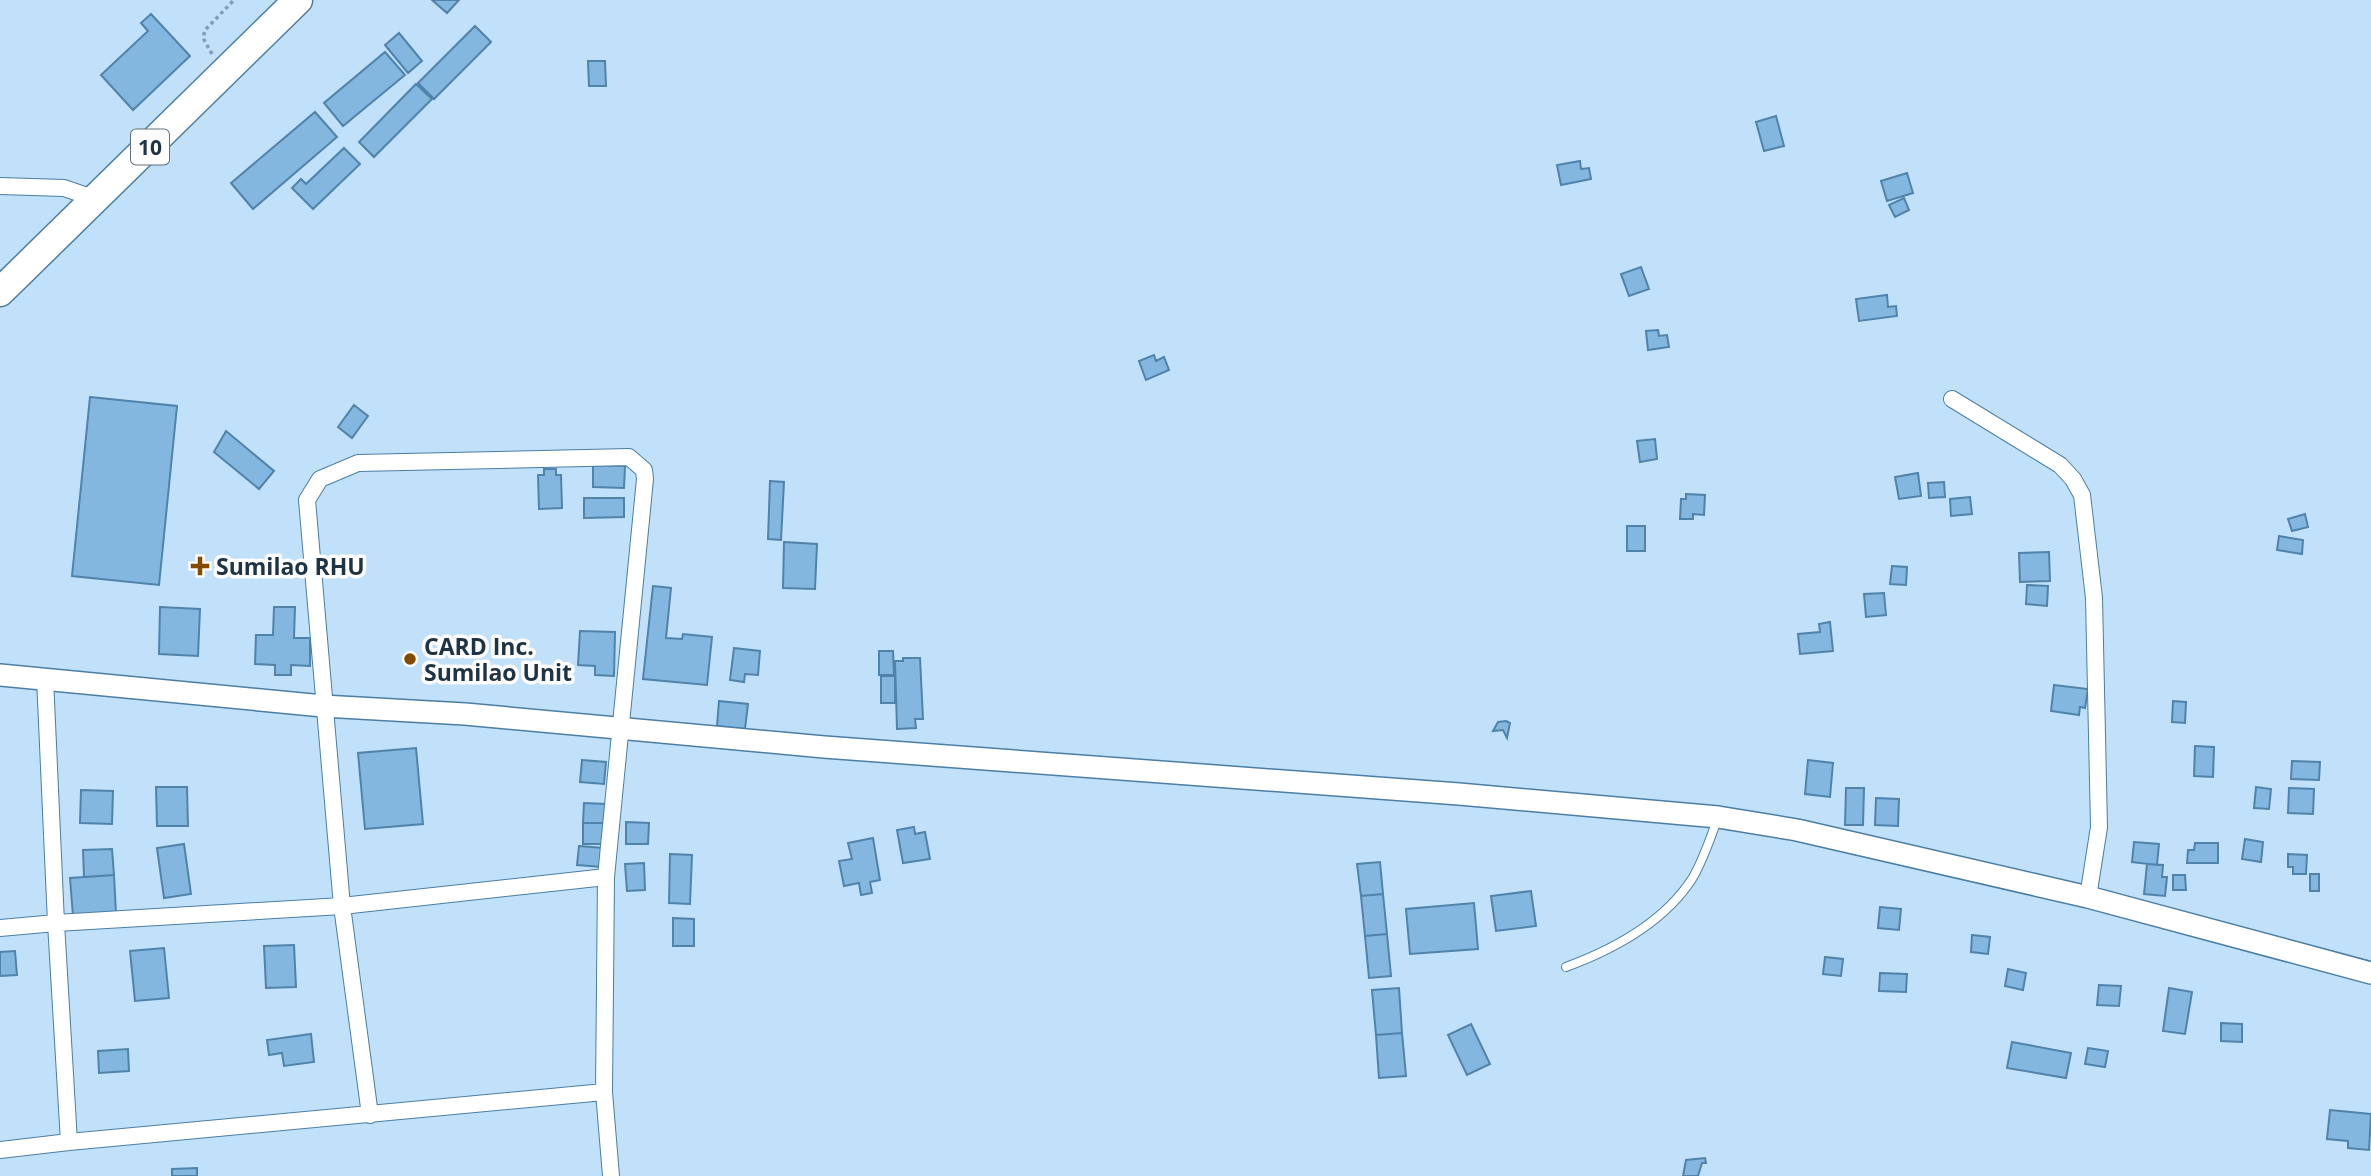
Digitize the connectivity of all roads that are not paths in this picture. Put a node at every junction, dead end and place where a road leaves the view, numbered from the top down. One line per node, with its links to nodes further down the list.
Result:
1 (298, 0): 3 (highway, 10)
2 (0, 186): 3 (street)
3 (96, 200): 4 (highway, 10)
4 (0, 292)
5 (1952, 398): 12 (street)
6 (0, 675): 7 (street)
7 (45, 678): 8 (street); 14 (street)
8 (323, 706): 9 (street); 9 (street); 13 (street)
9 (622, 729): 10 (street); 11 (street)
10 (1718, 817): 12 (street); 16 (lane)
11 (606, 877): 13 (street); 18 (street)
12 (2088, 897): 17 (street)
13 (342, 906): 14 (street); 19 (street)
14 (56, 923): 15 (street); 20 (street)
15 (0, 928)
16 (1566, 967)
17 (2371, 973)
18 (604, 1092): 19 (street); 22 (street)
19 (370, 1115): 20 (street)
20 (69, 1142): 21 (street)
21 (0, 1150)
22 (611, 1176)

